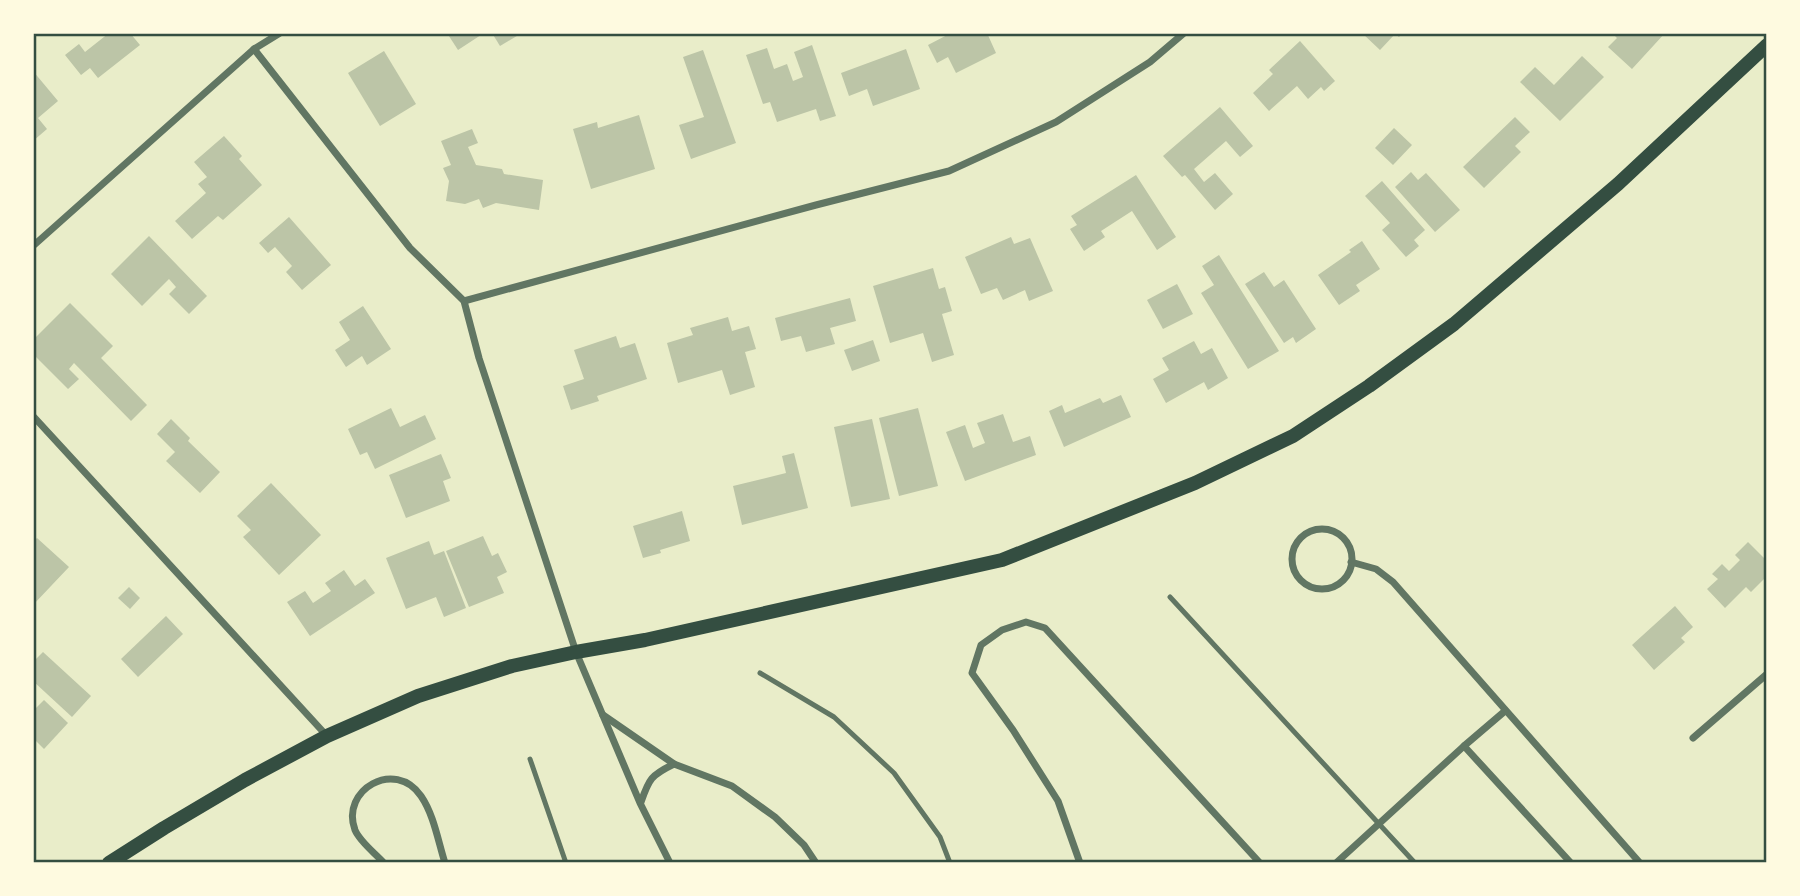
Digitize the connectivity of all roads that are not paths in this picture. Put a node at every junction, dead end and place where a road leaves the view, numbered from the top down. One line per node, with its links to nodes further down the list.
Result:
1 (280, 33): 4 (street)
2 (1184, 33): 6 (street)
3 (1767, 45): 10 (main road)
4 (254, 49): 5 (street); 6 (street)
5 (33, 246)
6 (464, 301): 10 (street)
7 (33, 416): 15 (street)
8 (1351, 562): 8 (street); 13 (street)
9 (1170, 597): 21 (lane)
10 (576, 652): 14 (street); 15 (main road)
11 (760, 673): 28 (lane)
12 (1767, 674): 16 (street)
13 (1505, 711): 17 (street); 34 (street)
14 (602, 715): 19 (street); 20 (street)
15 (327, 736): 22 (main road)
16 (1693, 738)
17 (1464, 746): 21 (street); 33 (street)
18 (530, 759): 25 (lane)
19 (674, 764): 20 (street); 27 (street)
20 (640, 803): 26 (street)
21 (1379, 824): 31 (street); 32 (lane)
22 (109, 863)
23 (384, 863): 24 (street)
24 (445, 863)
25 (566, 863)
26 (670, 863)
27 (816, 863)
28 (950, 863)
29 (1080, 863): 30 (street)
30 (1260, 863)
31 (1336, 863)
32 (1415, 863)
33 (1571, 863)
34 (1640, 863)

